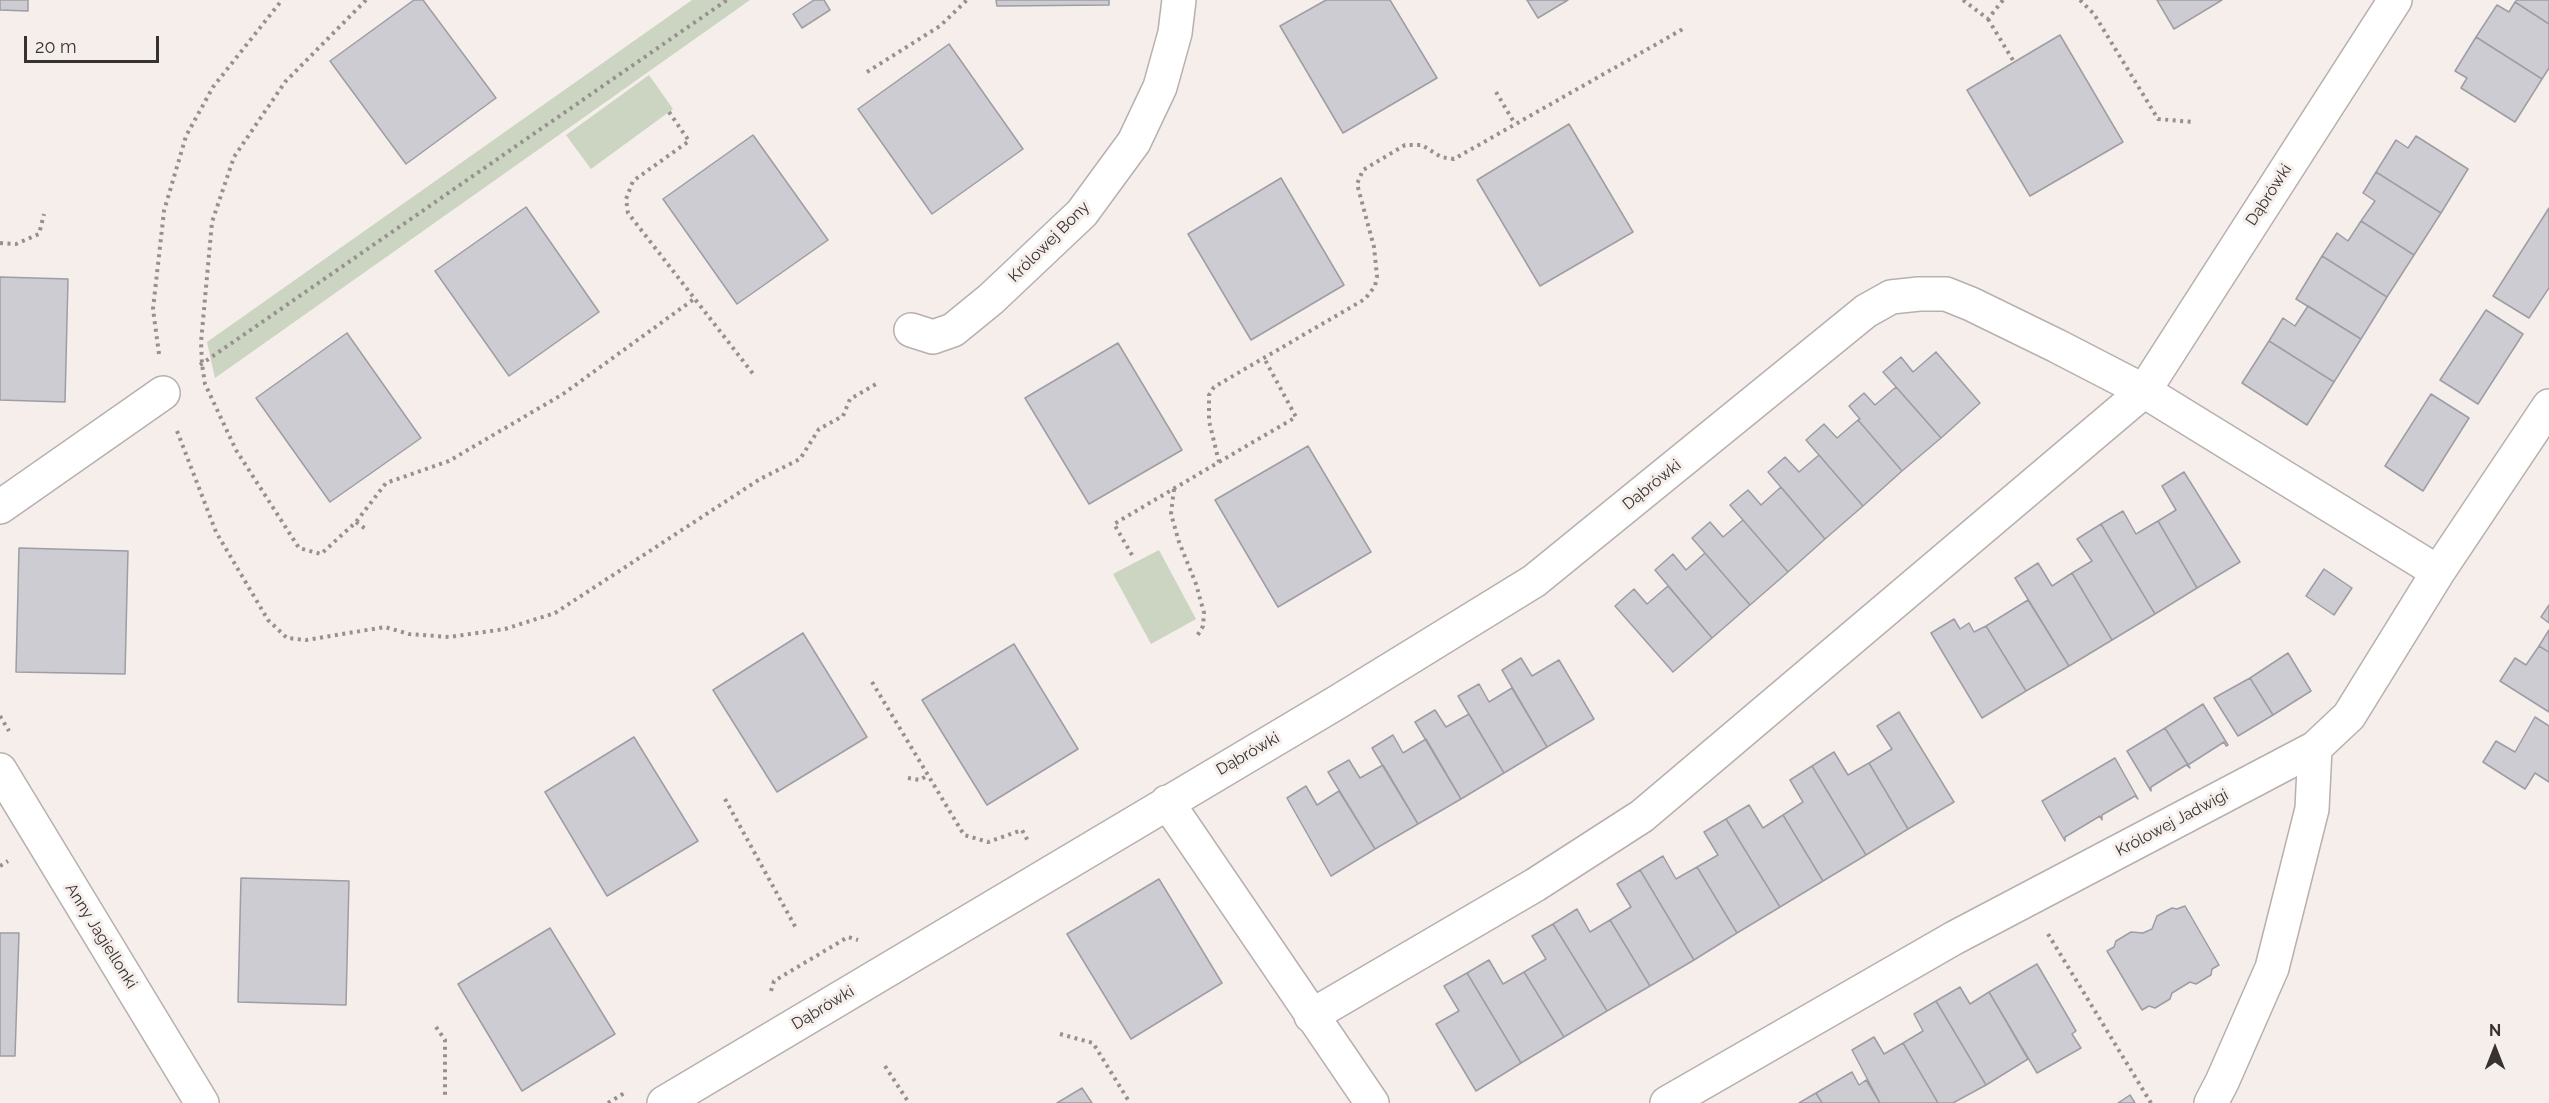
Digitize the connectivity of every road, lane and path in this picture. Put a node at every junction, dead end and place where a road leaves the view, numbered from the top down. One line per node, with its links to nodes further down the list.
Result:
1 (282, 0): 27 (path)
2 (366, 0): 23 (path)
3 (727, 0): 23 (path)
4 (967, 0): 13 (path)
5 (1179, 0): 21 (street, Królowej Bony)
6 (1963, 0): 10 (path)
7 (2003, 0): 10 (path)
8 (2080, 0): 16 (path)
9 (2395, 0): 26 (street, Dąbrówki)
10 (1988, 19): 12 (path)
11 (1683, 29): 17 (path)
12 (2014, 62)
13 (867, 72)
14 (1496, 92): 17 (path)
15 (669, 112): 20 (path)
16 (2193, 122)
17 (1515, 124): 22 (path)
18 (44, 214): 19 (path)
19 (0, 243)
20 (694, 299): 24 (path); 32 (path)
21 (911, 330)
22 (1264, 358): 29 (path); 29 (path)
23 (202, 364): 32 (path)
24 (754, 375)
25 (876, 384): 27 (path)
26 (2144, 391): 35 (street, Dąbrówki); 43 (street, Dąbrówki); 47 (street, Dąbrówki)
27 (164, 393): 31 (street)
28 (2549, 406): 35 (street, Królowej Jadwigi)
29 (1219, 462): 30 (path)
30 (1174, 488): 34 (path); 36 (path)
31 (0, 507)
32 (356, 522): 33 (path)
33 (367, 530)
34 (1132, 555)
35 (2438, 572): 38 (street, Królowej Jadwigi)
36 (1196, 638)
37 (872, 682): 40 (path)
38 (2315, 748): 45 (street, Królowej Jadwigi); 59 (street)
39 (0, 770): 52 (street, Anny Jagiellonki)
40 (928, 775): 41 (path); 44 (path)
41 (908, 778)
42 (725, 799): 46 (path)
43 (1167, 802): 47 (street); 53 (street, Dąbrówki)
44 (1030, 844)
45 (2027, 899): 57 (street, Królowej Jadwigi); 58 (path)
46 (797, 930)
47 (1311, 1016): 56 (street)
48 (436, 1027): 51 (path)
49 (1060, 1034): 55 (path)
50 (885, 1066): 54 (path)
51 (445, 1096)
52 (202, 1103)
53 (664, 1103)
54 (909, 1103)
55 (1130, 1103)
56 (1372, 1103)
57 (1667, 1103)
58 (2151, 1103)
59 (2211, 1103)

